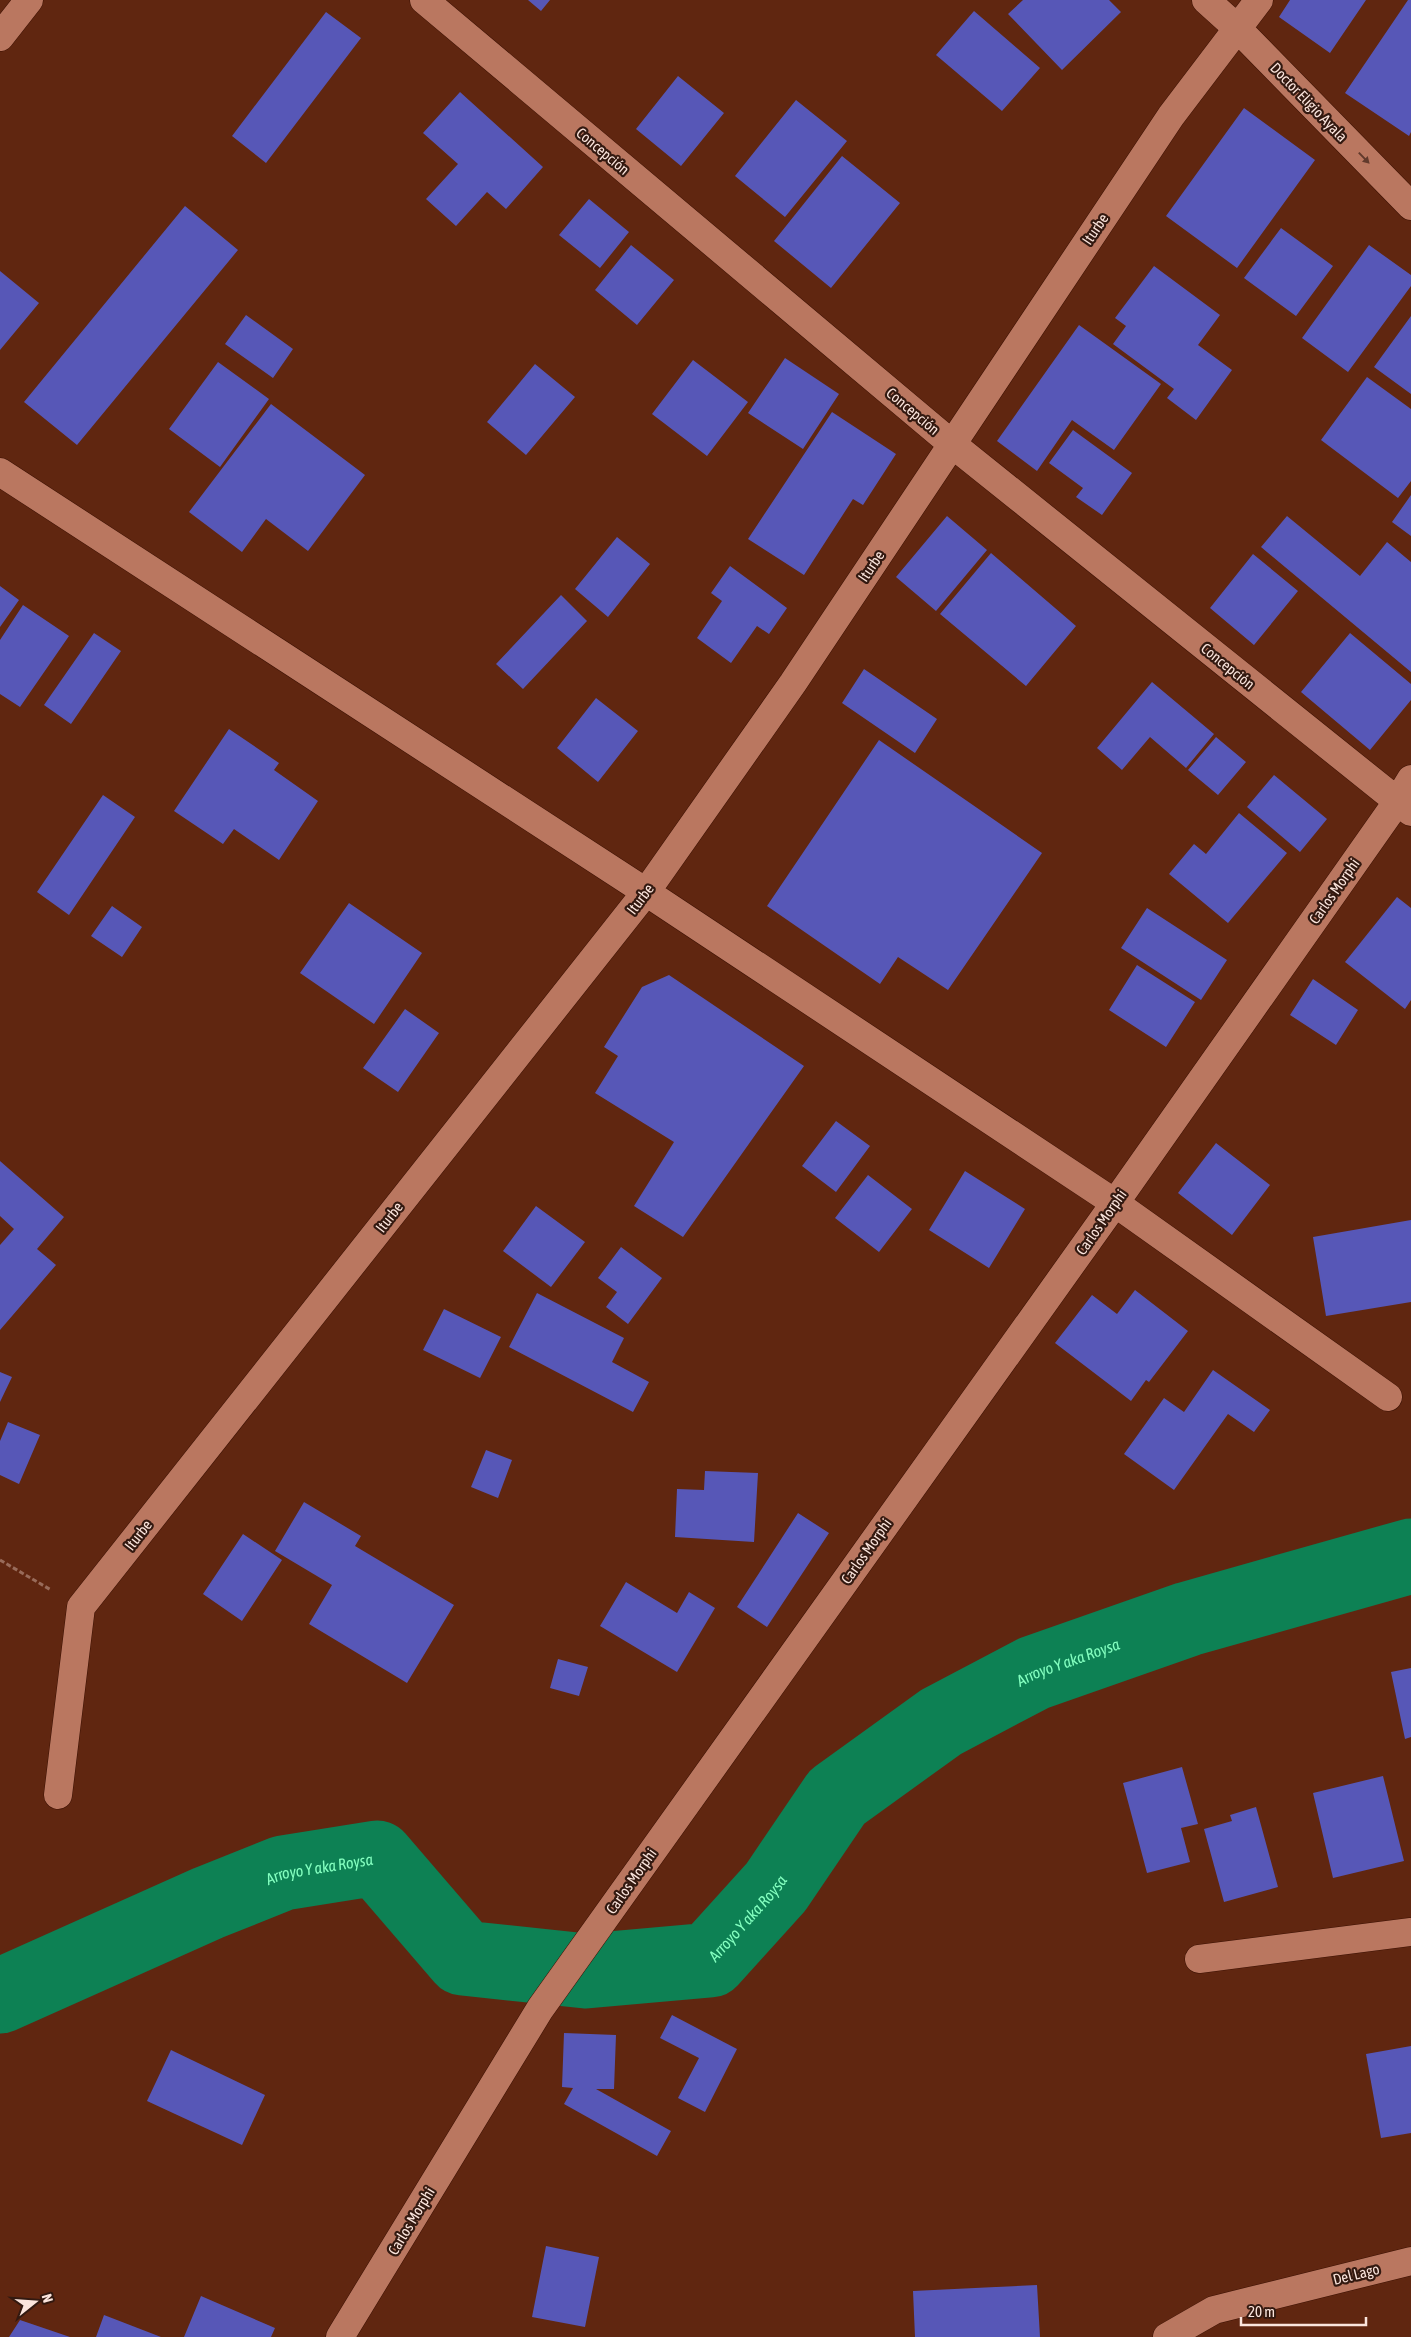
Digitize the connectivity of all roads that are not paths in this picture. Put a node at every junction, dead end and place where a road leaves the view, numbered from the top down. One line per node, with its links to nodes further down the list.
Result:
1 (29, 0): 6 (street)
2 (424, 0): 8 (street, Concepción)
3 (1206, 0): 5 (street, Doctor Eligio Ayala)
4 (1259, 0): 5 (street, Iturbe)
5 (1237, 28): 7 (street, Doctor Eligio Ayala, one-way to 7); 8 (street, Iturbe)
6 (0, 37)
7 (1411, 206)
8 (952, 444): 11 (street, Concepción); 12 (street, Iturbe)
9 (0, 472): 12 (street)
10 (1411, 779): 11 (street, Carlos Morphi)
11 (1404, 807): 13 (street, Carlos Morphi)
12 (646, 892): 13 (street); 15 (street, Iturbe)
13 (1115, 1202): 14 (street); 19 (street, Carlos Morphi)
14 (1388, 1397)
15 (58, 1795)
16 (1411, 1932): 17 (street)
17 (1199, 1960)
18 (1411, 2261): 20 (street, Del Lago)
19 (340, 2337)
20 (1167, 2337)

